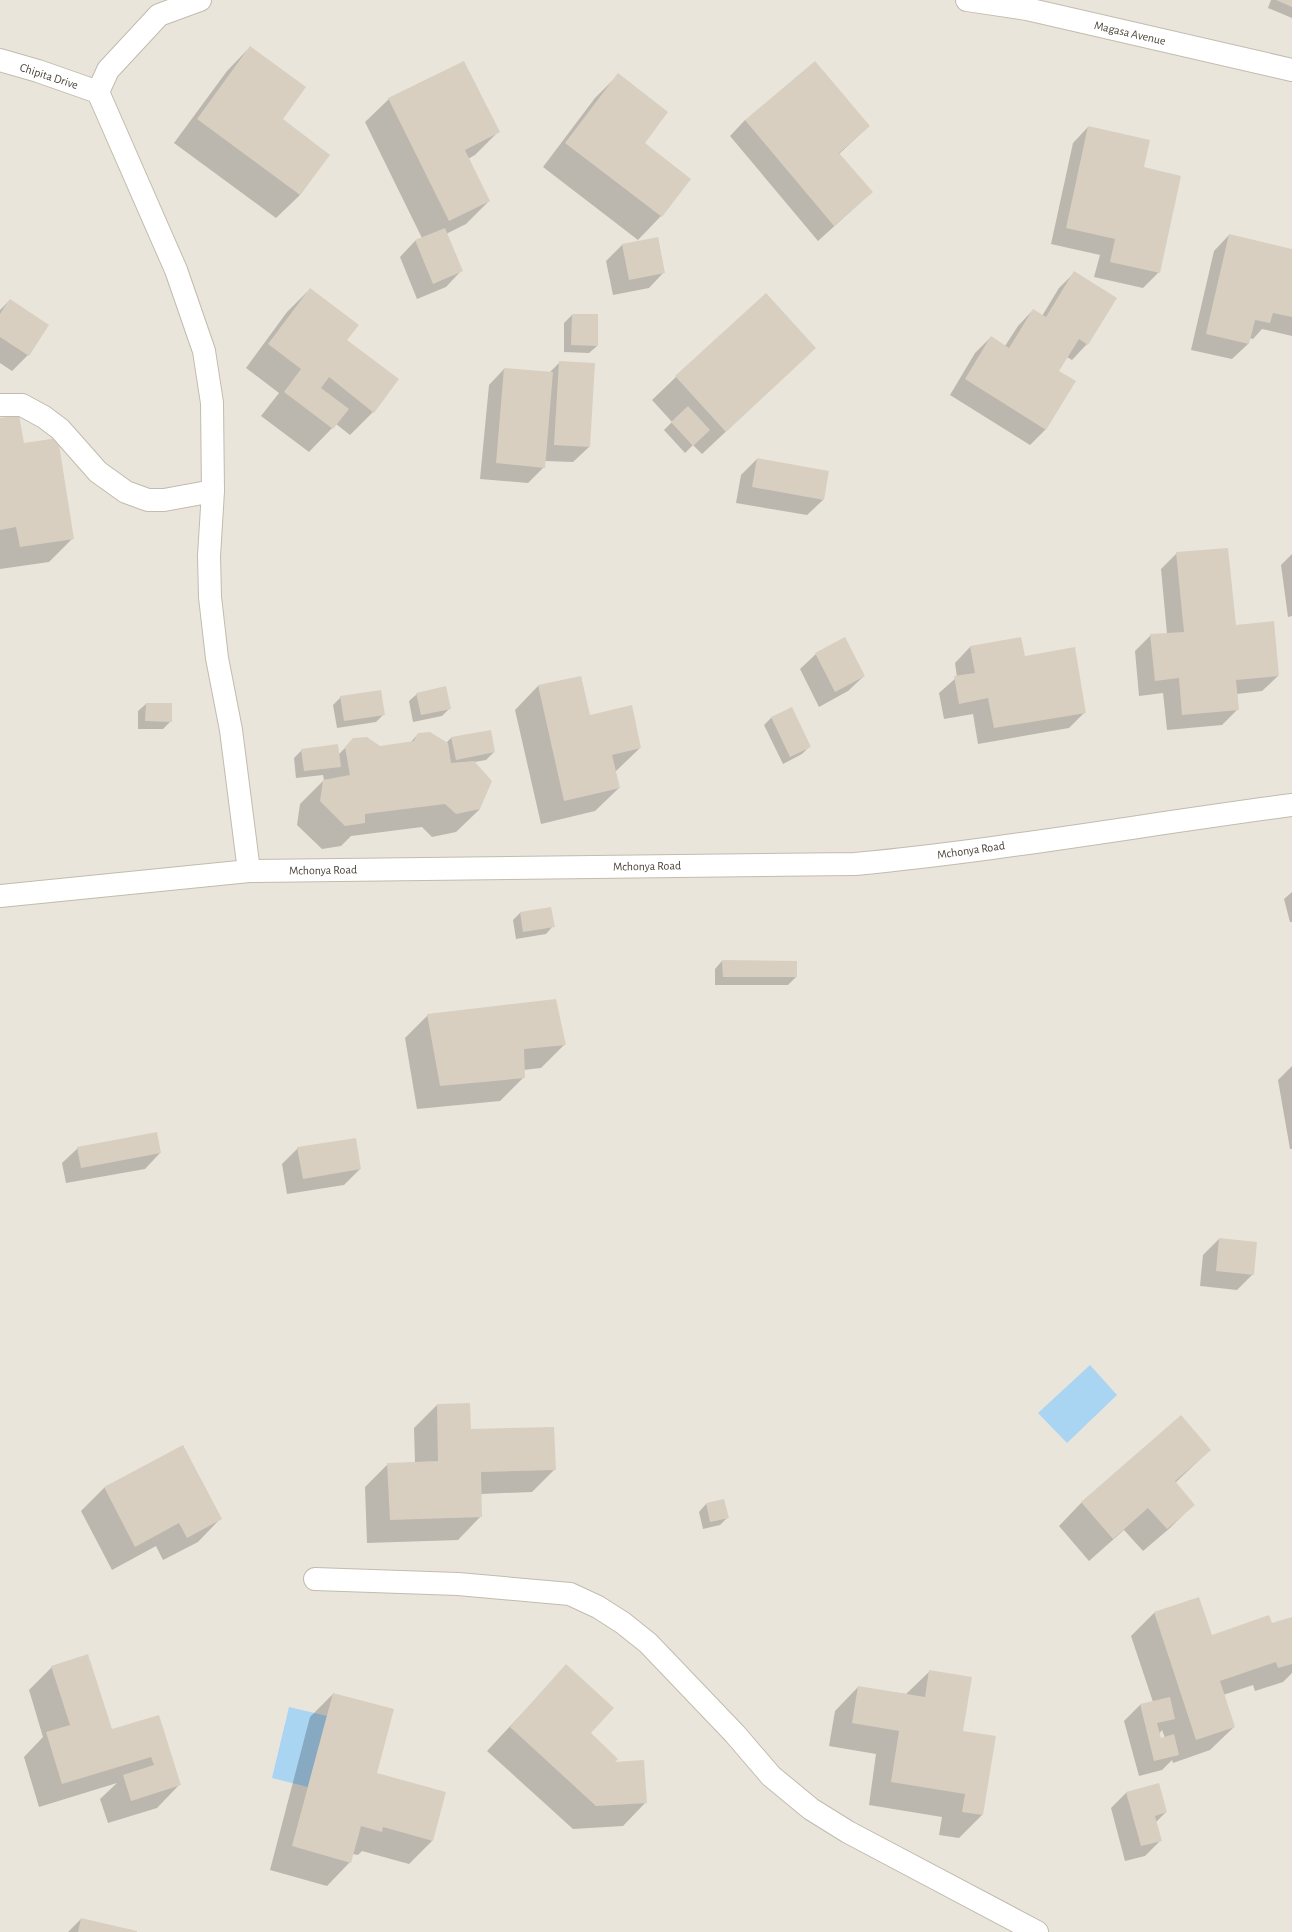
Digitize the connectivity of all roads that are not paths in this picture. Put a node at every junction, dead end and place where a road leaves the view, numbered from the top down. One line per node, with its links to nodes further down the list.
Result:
1 (200, 0): 5 (street)
2 (967, 0): 4 (street, Magasa Avenue)
3 (0, 60): 5 (street, Chipita Drive)
4 (1292, 70)
5 (98, 92): 7 (street)
6 (0, 405): 7 (street)
7 (213, 490): 9 (street)
8 (1292, 804): 9 (street, Mchonya Road)
9 (249, 871): 10 (street, Mchonya Road)
10 (0, 896)
11 (315, 1579): 12 (street)
12 (1037, 1932)

